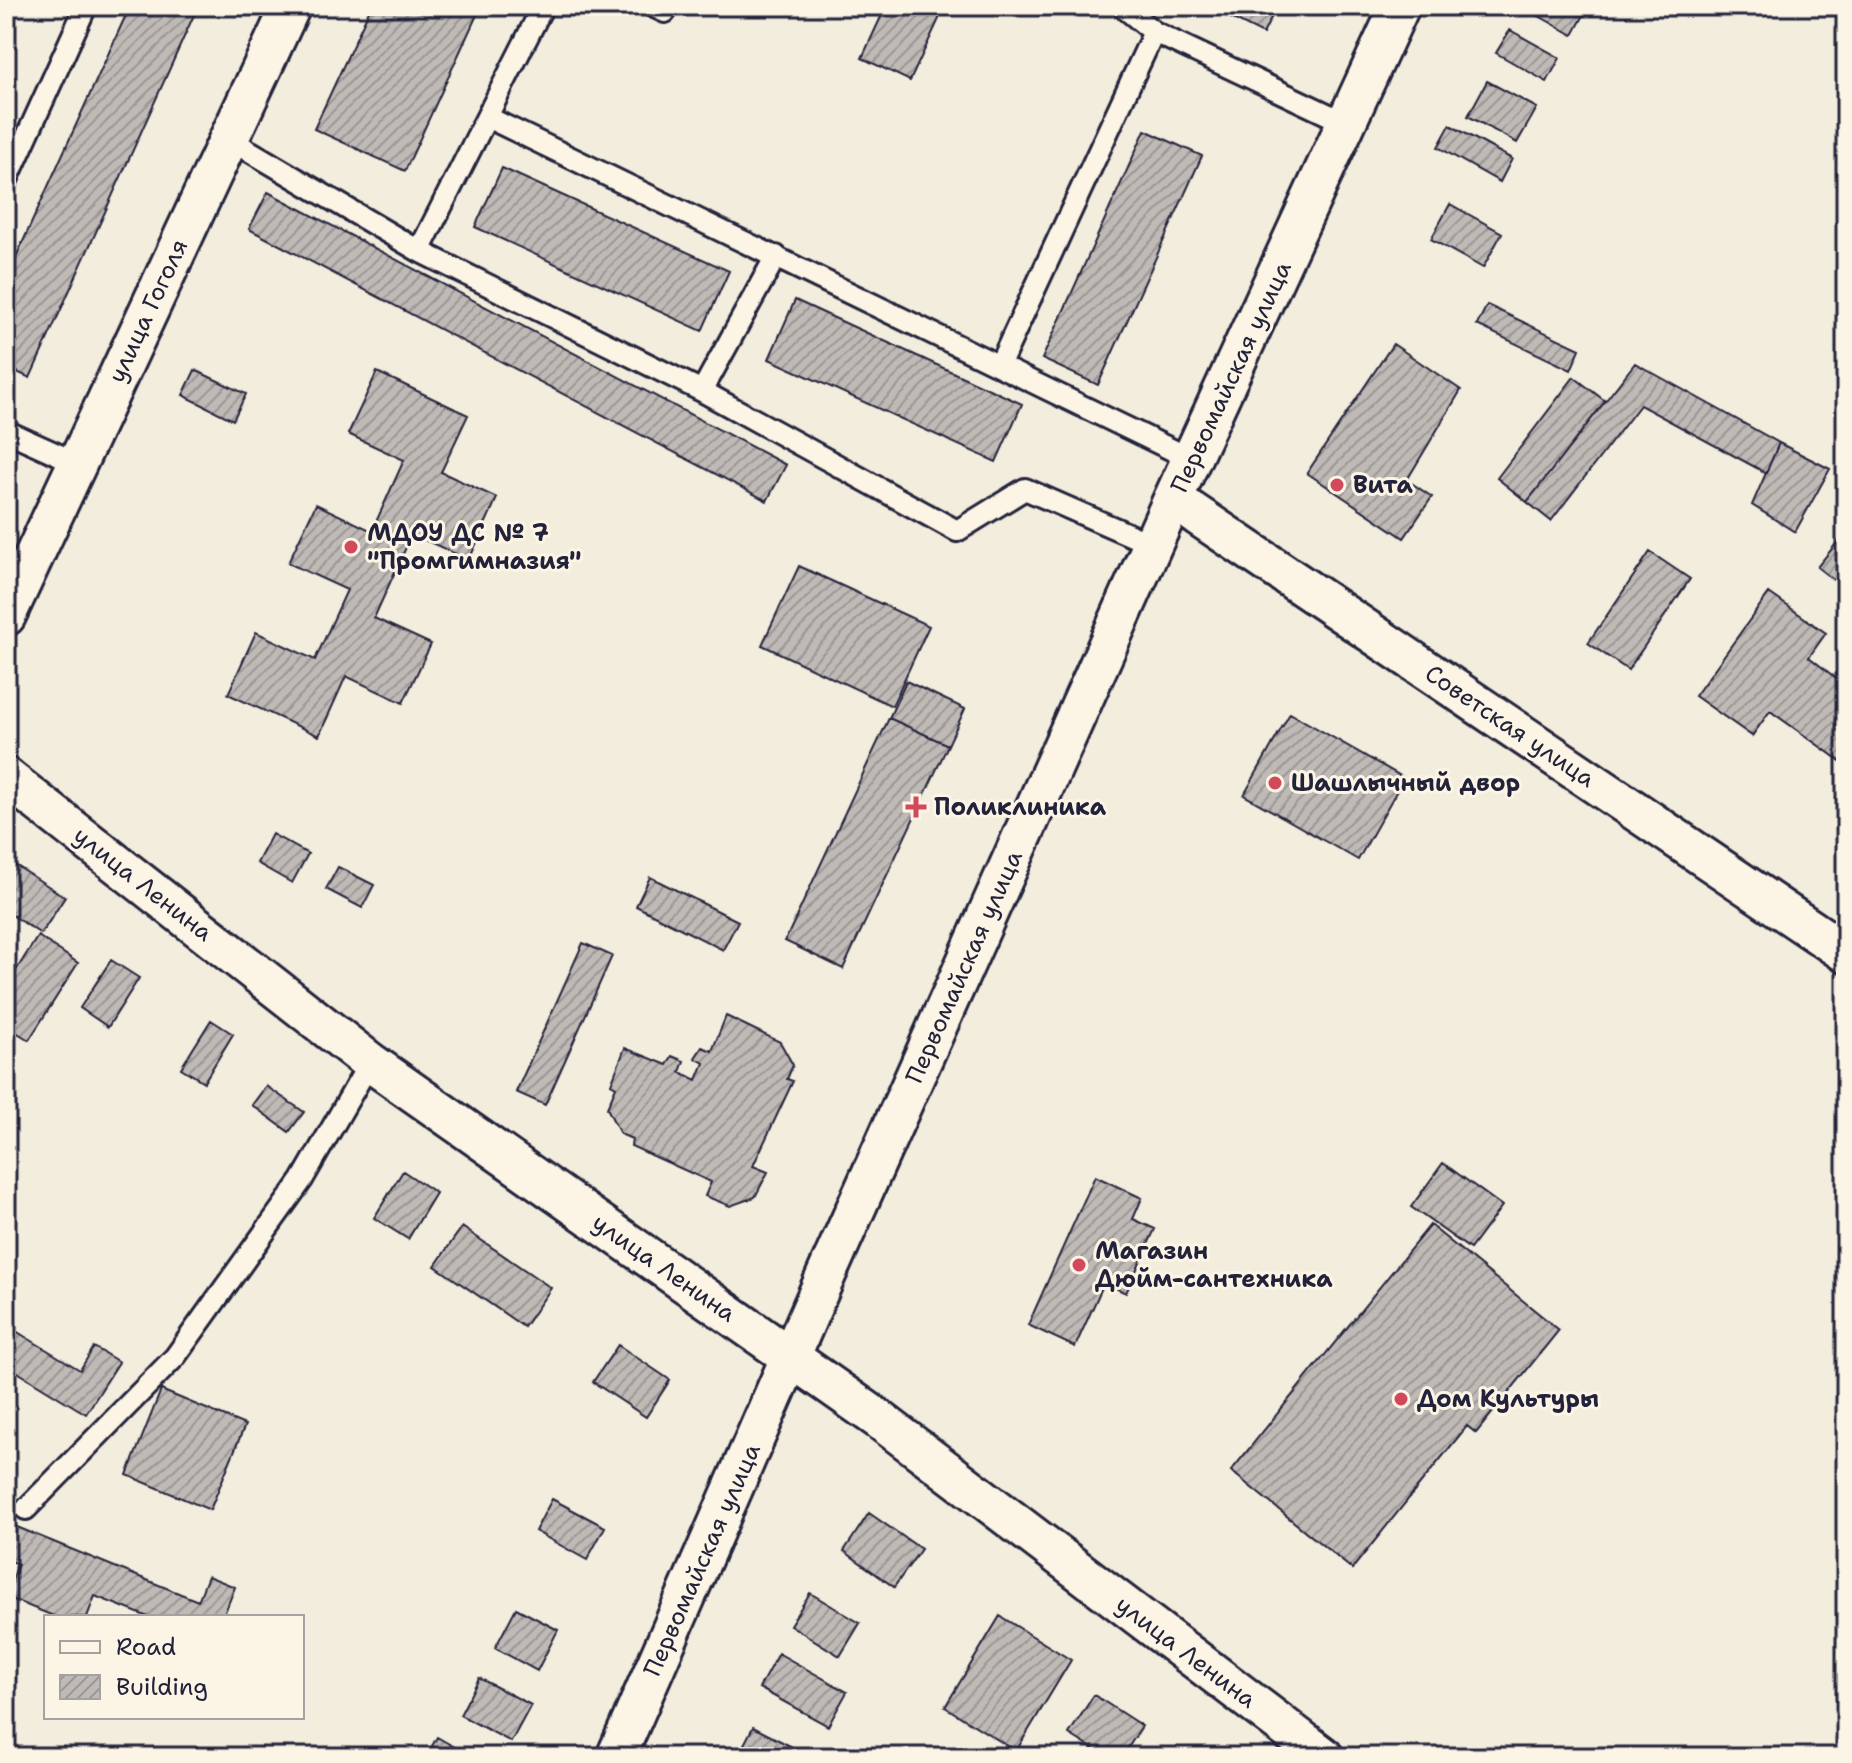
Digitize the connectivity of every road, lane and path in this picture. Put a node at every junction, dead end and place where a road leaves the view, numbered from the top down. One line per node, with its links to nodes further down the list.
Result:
1 (86, 6): 12 (lane)
2 (291, 6): 11 (street, улица Гоголя)
3 (543, 6): 9 (lane)
4 (652, 6): 5 (lane)
5 (668, 6)
6 (1122, 6): 8 (lane)
7 (1400, 6): 10 (street, Первомайская улица)
8 (1154, 32): 10 (lane); 15 (lane)
9 (487, 117): 13 (lane); 14 (lane)
10 (1348, 124): 18 (street, Первомайская улица)
11 (229, 139): 13 (lane); 19 (street, улица Гоголя)
12 (6, 182)
13 (419, 251): 16 (lane)
14 (776, 256): 15 (lane); 16 (lane)
15 (1000, 364): 18 (lane)
16 (702, 391): 21 (lane)
17 (6, 431): 19 (lane)
18 (1193, 460): 20 (street, Первомайская улица)
19 (77, 463): 22 (street, улица Гоголя)
20 (1173, 499): 21 (street, Первомайская улица); 24 (street, Советская улица)
21 (1153, 545): 26 (street, Первомайская улица)
22 (6, 616)
23 (6, 777): 25 (street, улица Ленина)
24 (1846, 953)
25 (370, 1062): 26 (street, улица Ленина); 27 (lane)
26 (791, 1356): 28 (street, Первомайская улица); 29 (street, улица Ленина)
27 (26, 1509)
28 (616, 1757)
29 (1324, 1757)

